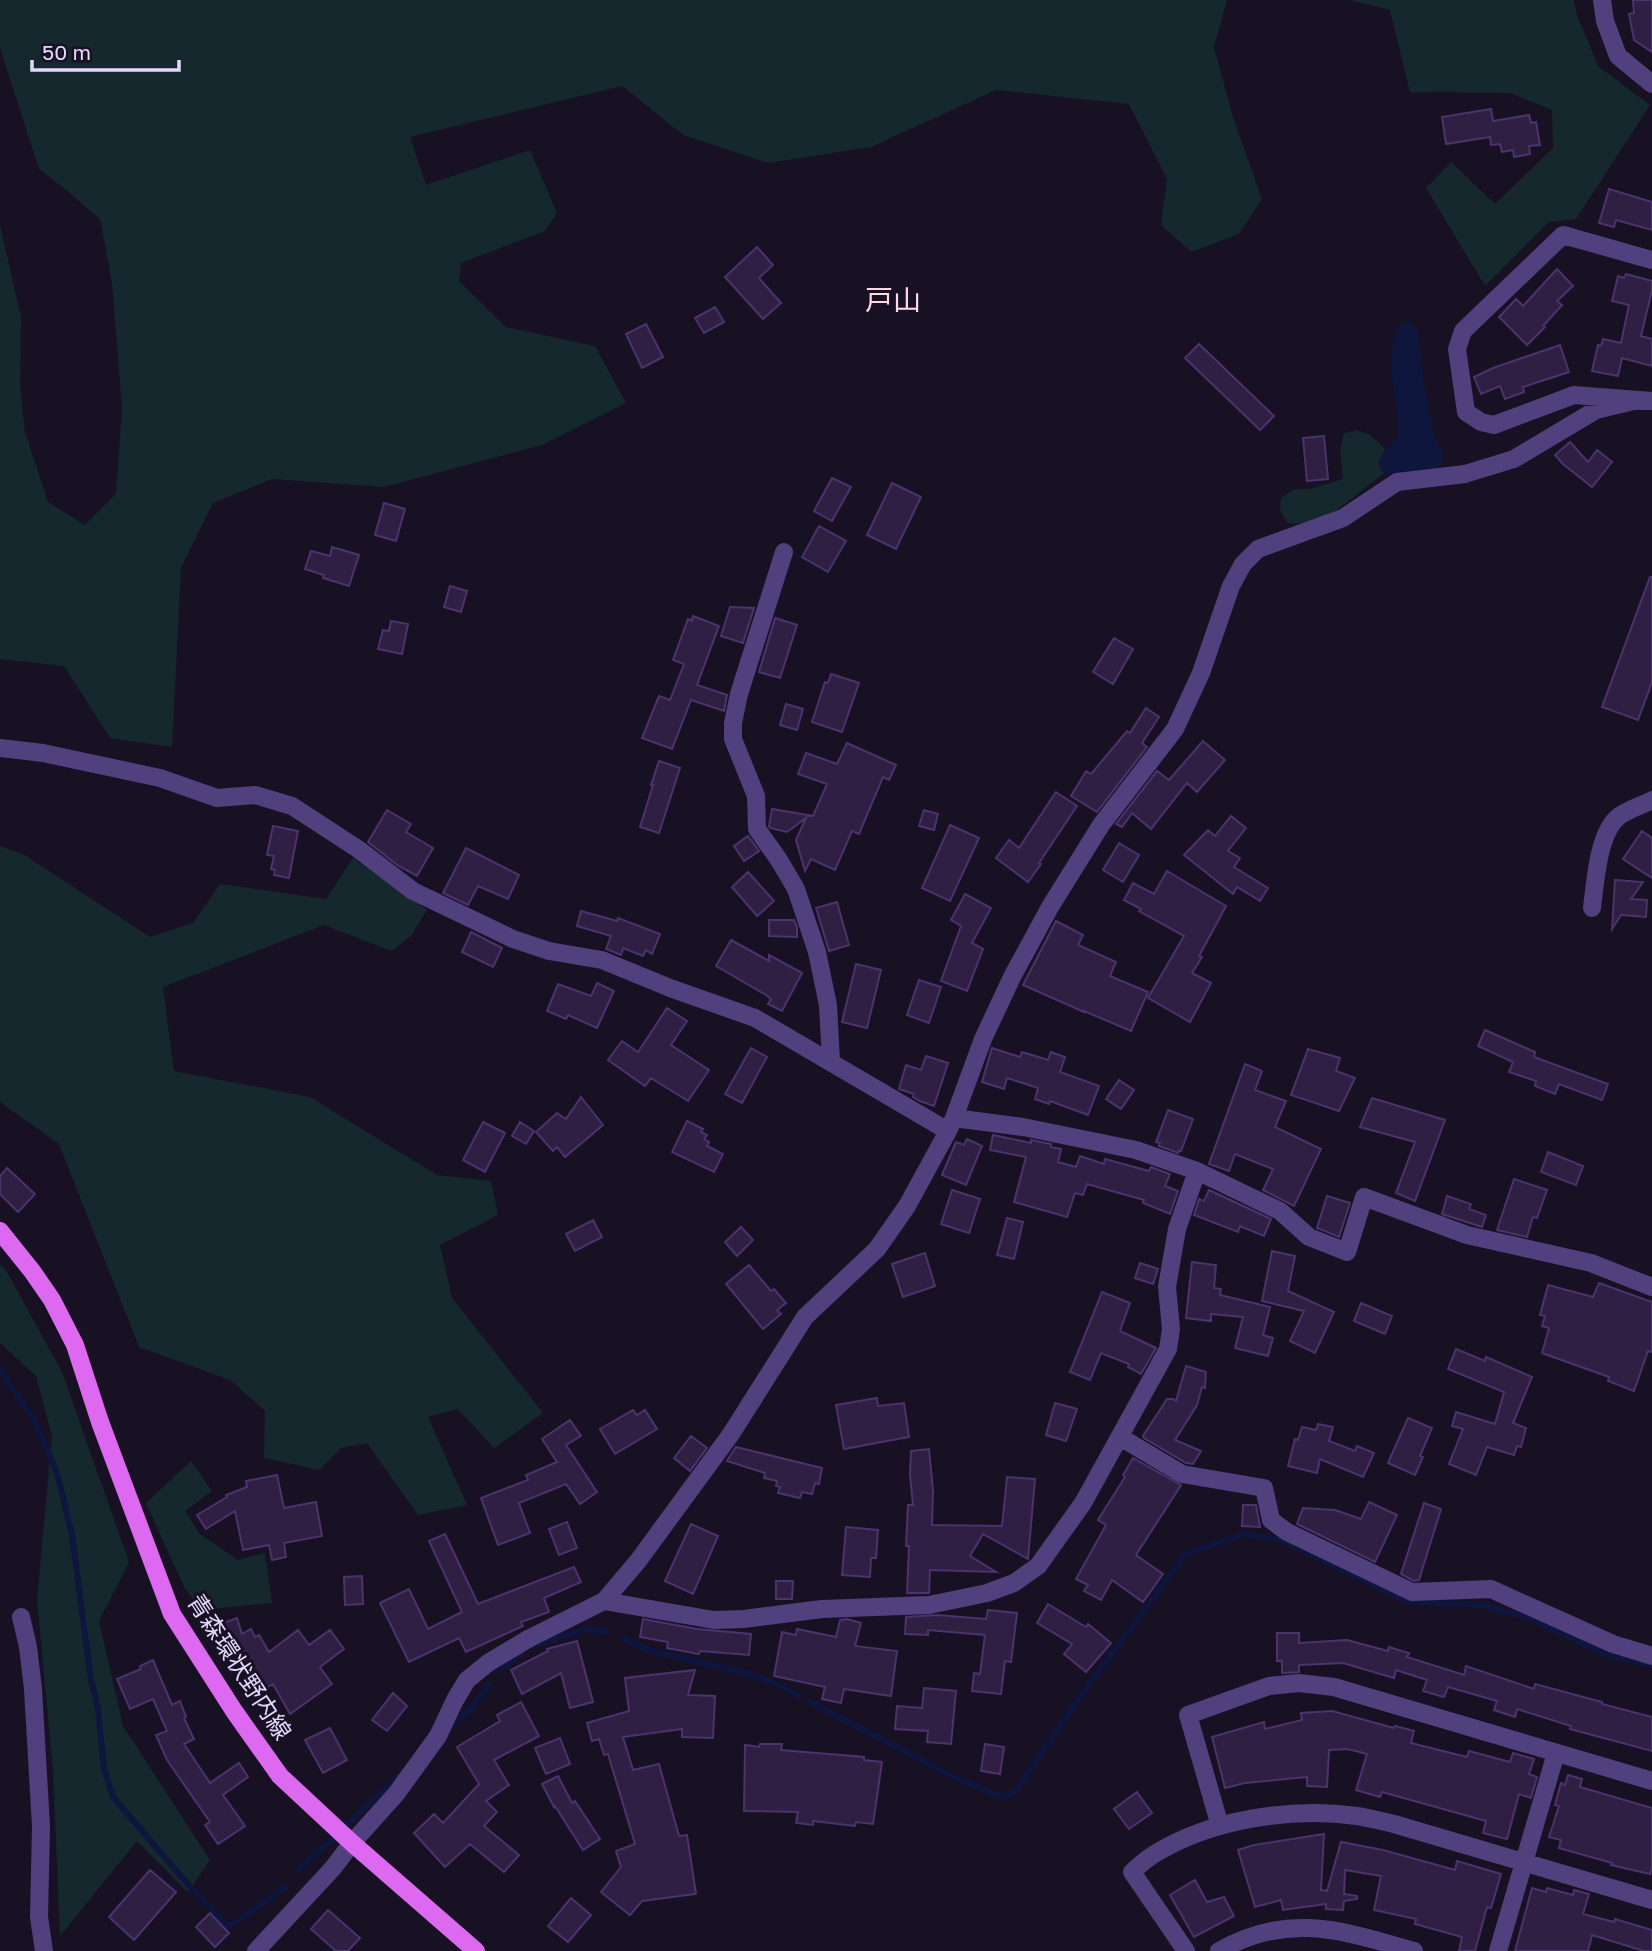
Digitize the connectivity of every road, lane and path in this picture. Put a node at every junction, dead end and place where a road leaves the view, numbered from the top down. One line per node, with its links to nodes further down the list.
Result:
1 (1602, 0): 2 (street)
2 (1652, 84)
3 (1652, 260): 4 (street)
4 (1645, 400): 10 (street)
5 (784, 552): 9 (street)
6 (0, 748): 9 (street)
7 (1652, 800): 8 (street)
8 (1592, 908)
9 (831, 1062): 10 (street)
10 (951, 1124): 11 (street); 15 (street)
11 (1197, 1171): 13 (street); 14 (street)
12 (0, 1231): 21 (main road, 青森環状野内線)
13 (1652, 1287)
14 (1120, 1437): 15 (street); 17 (street)
15 (604, 1601): 21 (street)
16 (21, 1617): 24 (street)
17 (1652, 1656)
18 (1556, 1754): 19 (street); 20 (street); 22 (street)
19 (1652, 1781)
20 (1220, 1826): 22 (street); 27 (street)
21 (352, 1843): 25 (street); 26 (main road, 青森環状野内線)
22 (1524, 1862): 23 (street); 30 (street)
23 (1652, 1900)
24 (44, 1951)
25 (256, 1951)
26 (476, 1951)
27 (1186, 1951)
28 (1219, 1951): 29 (street)
29 (1414, 1951)
30 (1498, 1951)

